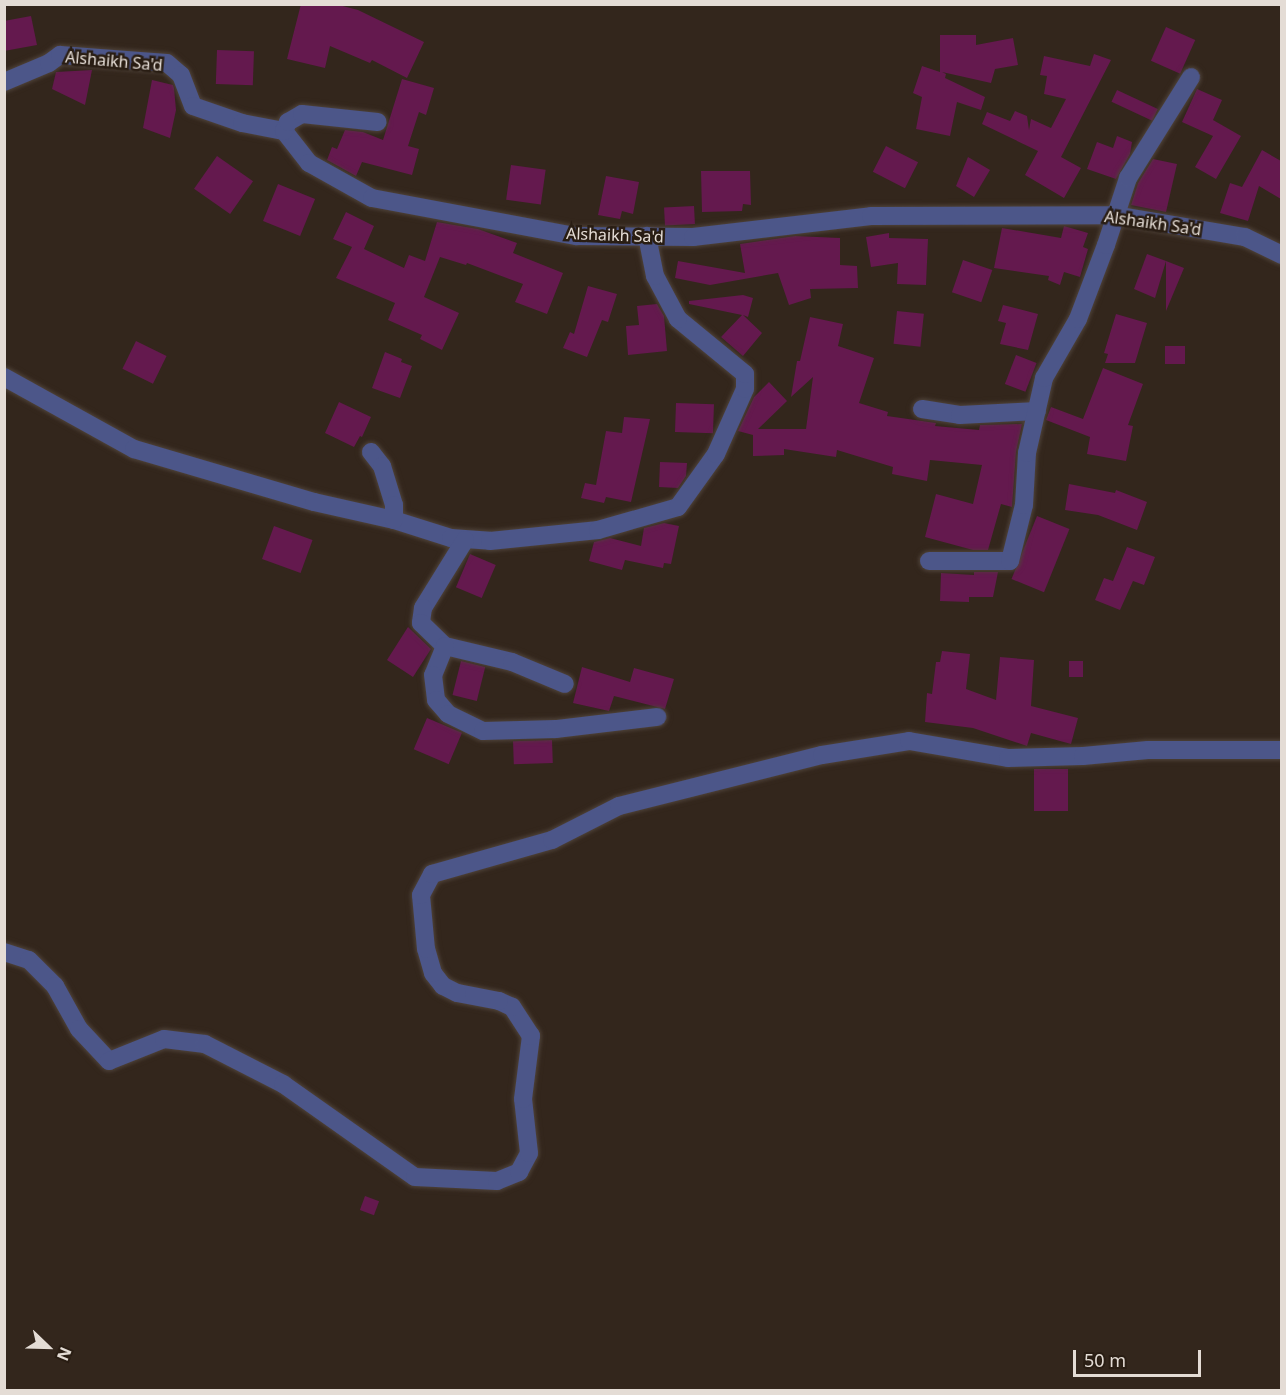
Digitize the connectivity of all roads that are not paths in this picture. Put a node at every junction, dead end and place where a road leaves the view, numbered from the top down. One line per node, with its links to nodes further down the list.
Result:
1 (1191, 77): 5 (street)
2 (4, 82): 4 (street, Alshaikh Sa'd)
3 (378, 122): 4 (street)
4 (284, 131): 6 (street, Alshaikh Sa'd)
5 (1115, 215): 6 (street, Alshaikh Sa'd); 7 (street, Alshaikh Sa'd); 10 (street)
6 (647, 237): 13 (street)
7 (1281, 255)
8 (4, 378): 12 (street)
9 (922, 409): 10 (street)
10 (1037, 411): 14 (street)
11 (371, 452): 12 (street)
12 (394, 520): 13 (street)
13 (465, 540): 15 (street)
14 (929, 561)
15 (445, 646): 16 (street); 17 (street)
16 (565, 684)
17 (657, 717)
18 (1281, 750): 19 (street)
19 (4, 952)

